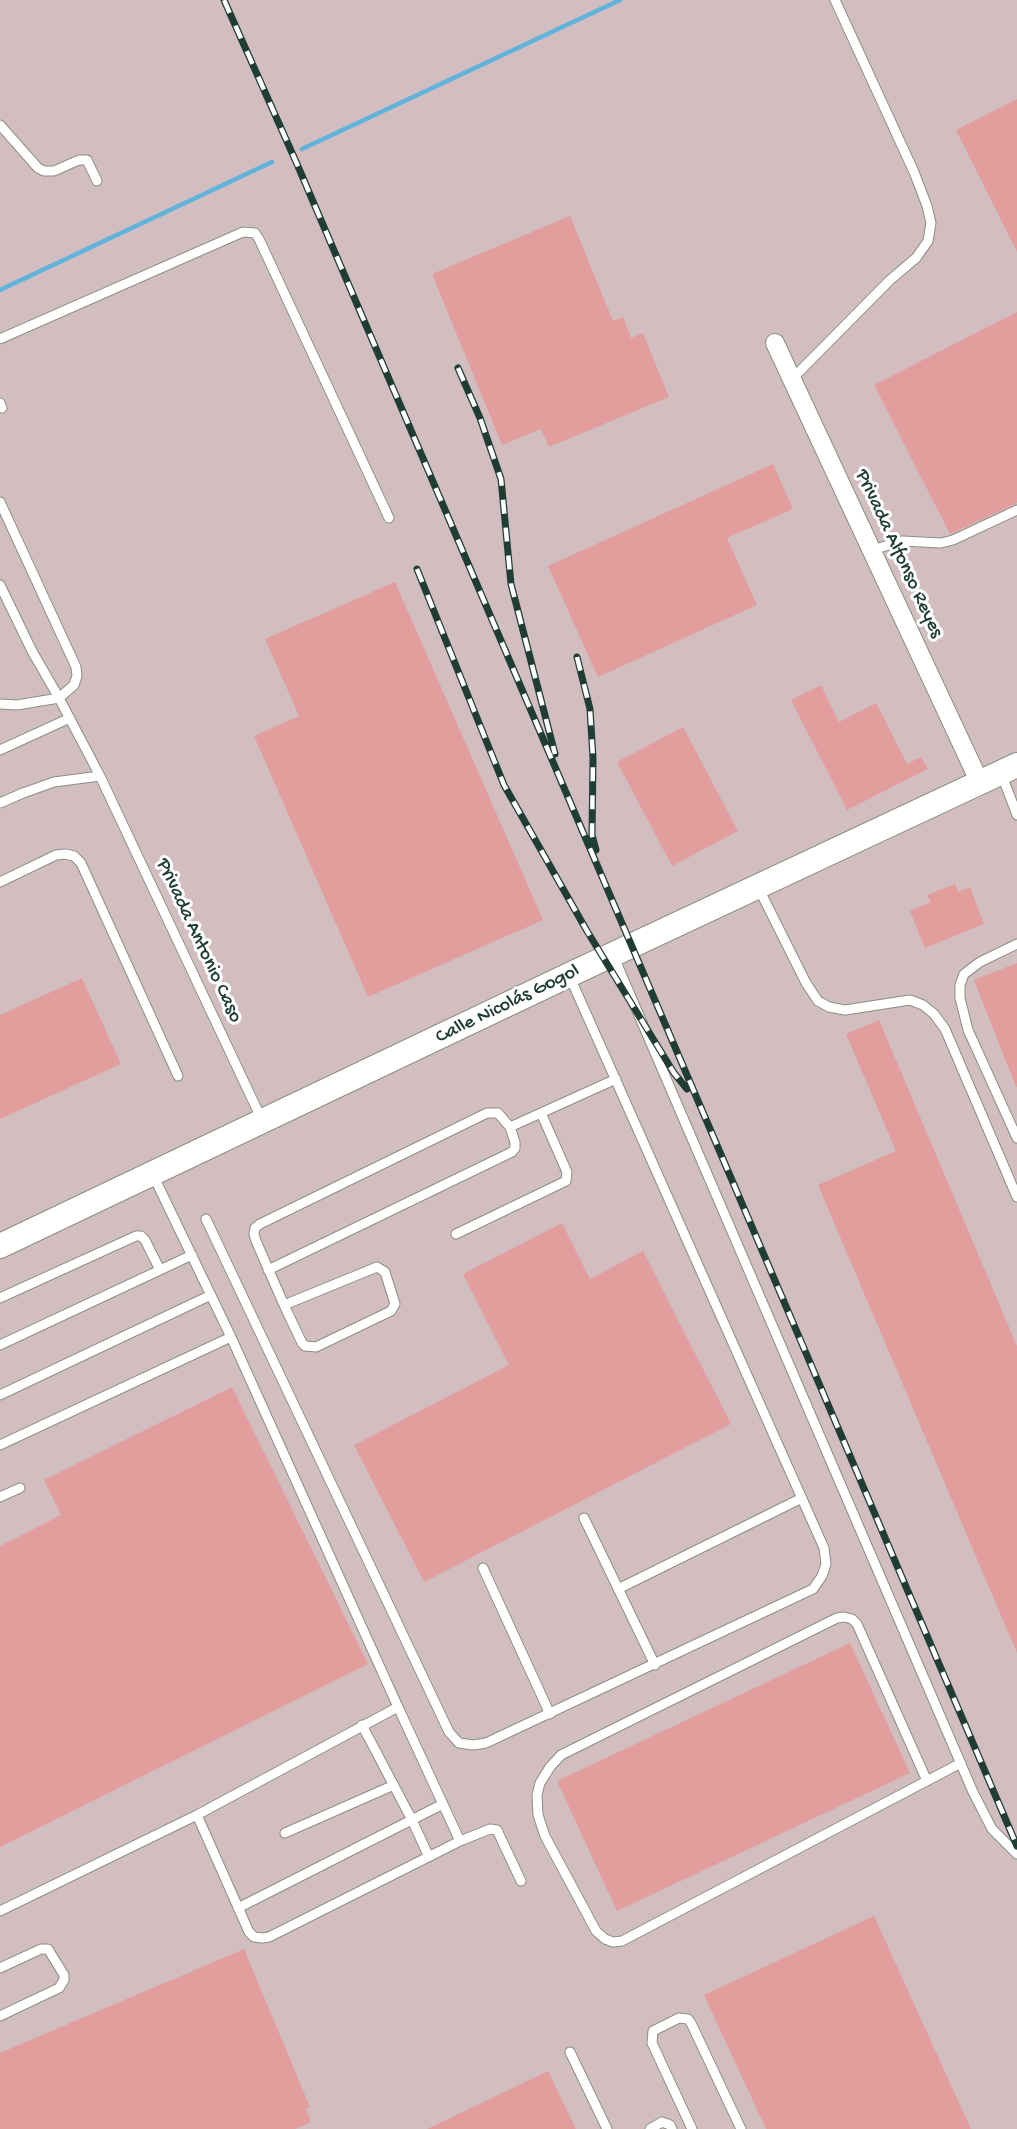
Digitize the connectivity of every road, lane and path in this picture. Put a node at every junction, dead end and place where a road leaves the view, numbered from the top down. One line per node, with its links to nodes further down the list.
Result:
1 (836, 0): 6 (lane)
2 (0, 125): 3 (lane)
3 (97, 181)
4 (0, 339): 9 (lane)
5 (776, 344): 6 (street, Privada Alfonso Reyes)
6 (792, 379): 10 (street, Privada Alfonso Reyes)
7 (0, 502): 12 (lane)
8 (1017, 510): 10 (lane)
9 (389, 518)
10 (872, 550): 16 (street, Privada Alfonso Reyes)
11 (0, 585): 12 (lane, Privada Antonio Caso)
12 (60, 698): 13 (lane); 14 (lane, Privada Antonio Caso)
13 (0, 704)
14 (70, 718): 15 (lane); 17 (lane, Privada Antonio Caso)
15 (0, 750)
16 (999, 774): 19 (lane); 21 (street, Calle Nicolás Gogol)
17 (100, 776): 18 (lane); 28 (lane, Privada Antonio Caso)
18 (0, 803)
19 (1017, 816)
20 (0, 882): 25 (lane)
21 (758, 887): 23 (street, Calle Nicolás Gogol); 32 (lane)
22 (1017, 944): 30 (lane)
23 (613, 955): 24 (street, Calle Nicolás Gogol); 56 (lane)
24 (569, 975): 26 (lane); 28 (street, Calle Nicolás Gogol)
25 (178, 1076)
26 (616, 1078): 27 (lane); 48 (lane)
27 (541, 1113): 29 (lane); 34 (lane)
28 (263, 1122): 31 (street, Calle Nicolás Gogol)
29 (510, 1127): 38 (lane); 38 (lane)
30 (1017, 1138)
31 (153, 1175): 35 (street, Calle Nicolás Gogol); 36 (lane)
32 (1017, 1197)
33 (206, 1218): 54 (lane)
34 (456, 1234)
35 (0, 1246)
36 (192, 1255): 37 (lane); 39 (lane)
37 (160, 1270): 40 (lane); 43 (lane)
38 (268, 1270): 41 (lane)
39 (212, 1295): 42 (lane); 44 (lane)
40 (0, 1298)
41 (284, 1305): 41 (lane)
42 (231, 1337): 45 (lane); 53 (lane)
43 (0, 1345)
44 (0, 1395)
45 (0, 1445)
46 (20, 1488): 47 (lane)
47 (0, 1497)
48 (802, 1498): 51 (lane); 52 (lane)
49 (585, 1518): 51 (lane)
50 (483, 1568): 54 (lane)
51 (618, 1589): 52 (lane)
52 (655, 1665): 54 (lane)
53 (398, 1707): 55 (lane); 59 (lane)
54 (550, 1713)
55 (362, 1725): 58 (lane); 60 (lane)
56 (961, 1763): 57 (lane); 64 (lane)
57 (927, 1781): 57 (lane)
58 (394, 1785): 61 (lane); 62 (lane)
59 (443, 1804): 61 (lane); 63 (lane)
60 (196, 1815): 67 (lane); 68 (lane)
61 (412, 1820): 65 (lane); 67 (lane)
62 (285, 1833)
63 (460, 1841): 65 (lane); 66 (lane)
64 (1017, 1854)
65 (429, 1857): 67 (lane)
66 (521, 1881)
67 (238, 1908)
68 (0, 1911)
69 (0, 1968): 70 (lane)
70 (0, 2016)
71 (570, 2052): 72 (lane)
72 (607, 2129)
73 (650, 2129): 74 (lane)
74 (672, 2129)
75 (692, 2129): 76 (lane)
76 (741, 2129)

